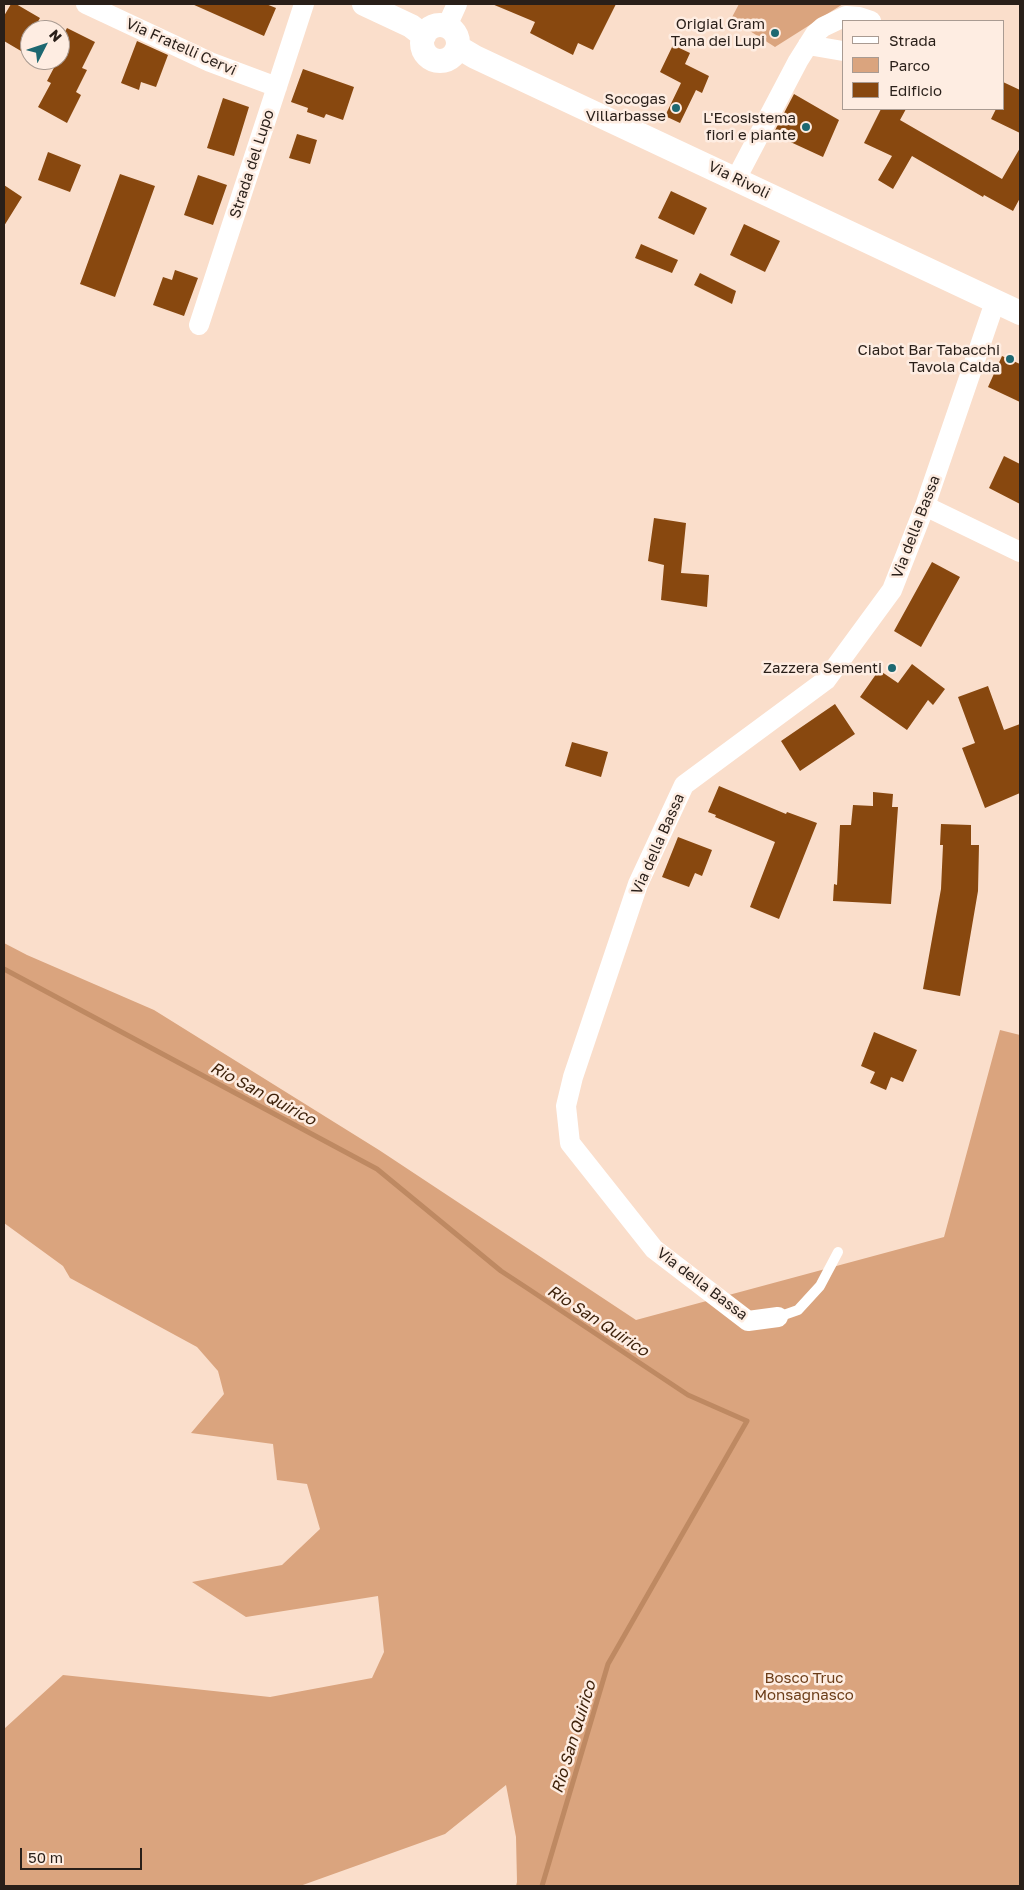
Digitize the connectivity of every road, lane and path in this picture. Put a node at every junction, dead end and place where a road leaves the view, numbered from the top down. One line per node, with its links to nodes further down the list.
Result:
1 (86, 4): 11 (street, Via Fratelli Cervi)
2 (304, 4): 11 (street, Strada del Lupo)
3 (364, 4): 7 (street)
4 (457, 4): 6 (street)
5 (868, 20): 8 (street)
6 (447, 26): 7 (street); 9 (street)
7 (424, 36): 9 (street)
8 (808, 45): 10 (street); 12 (street)
9 (458, 47): 12 (street, Via Rivoli)
10 (842, 51)
11 (277, 87): 15 (street, Strada del Lupo)
12 (736, 179): 13 (street, Via Rivoli)
13 (996, 302): 14 (street, Via Rivoli); 16 (street, Via della Bassa)
14 (1020, 313)
15 (199, 325)
16 (925, 506): 17 (street); 19 (street, Via della Bassa)
17 (1020, 552)
18 (838, 1252): 19 (lane)
19 (778, 1317)

